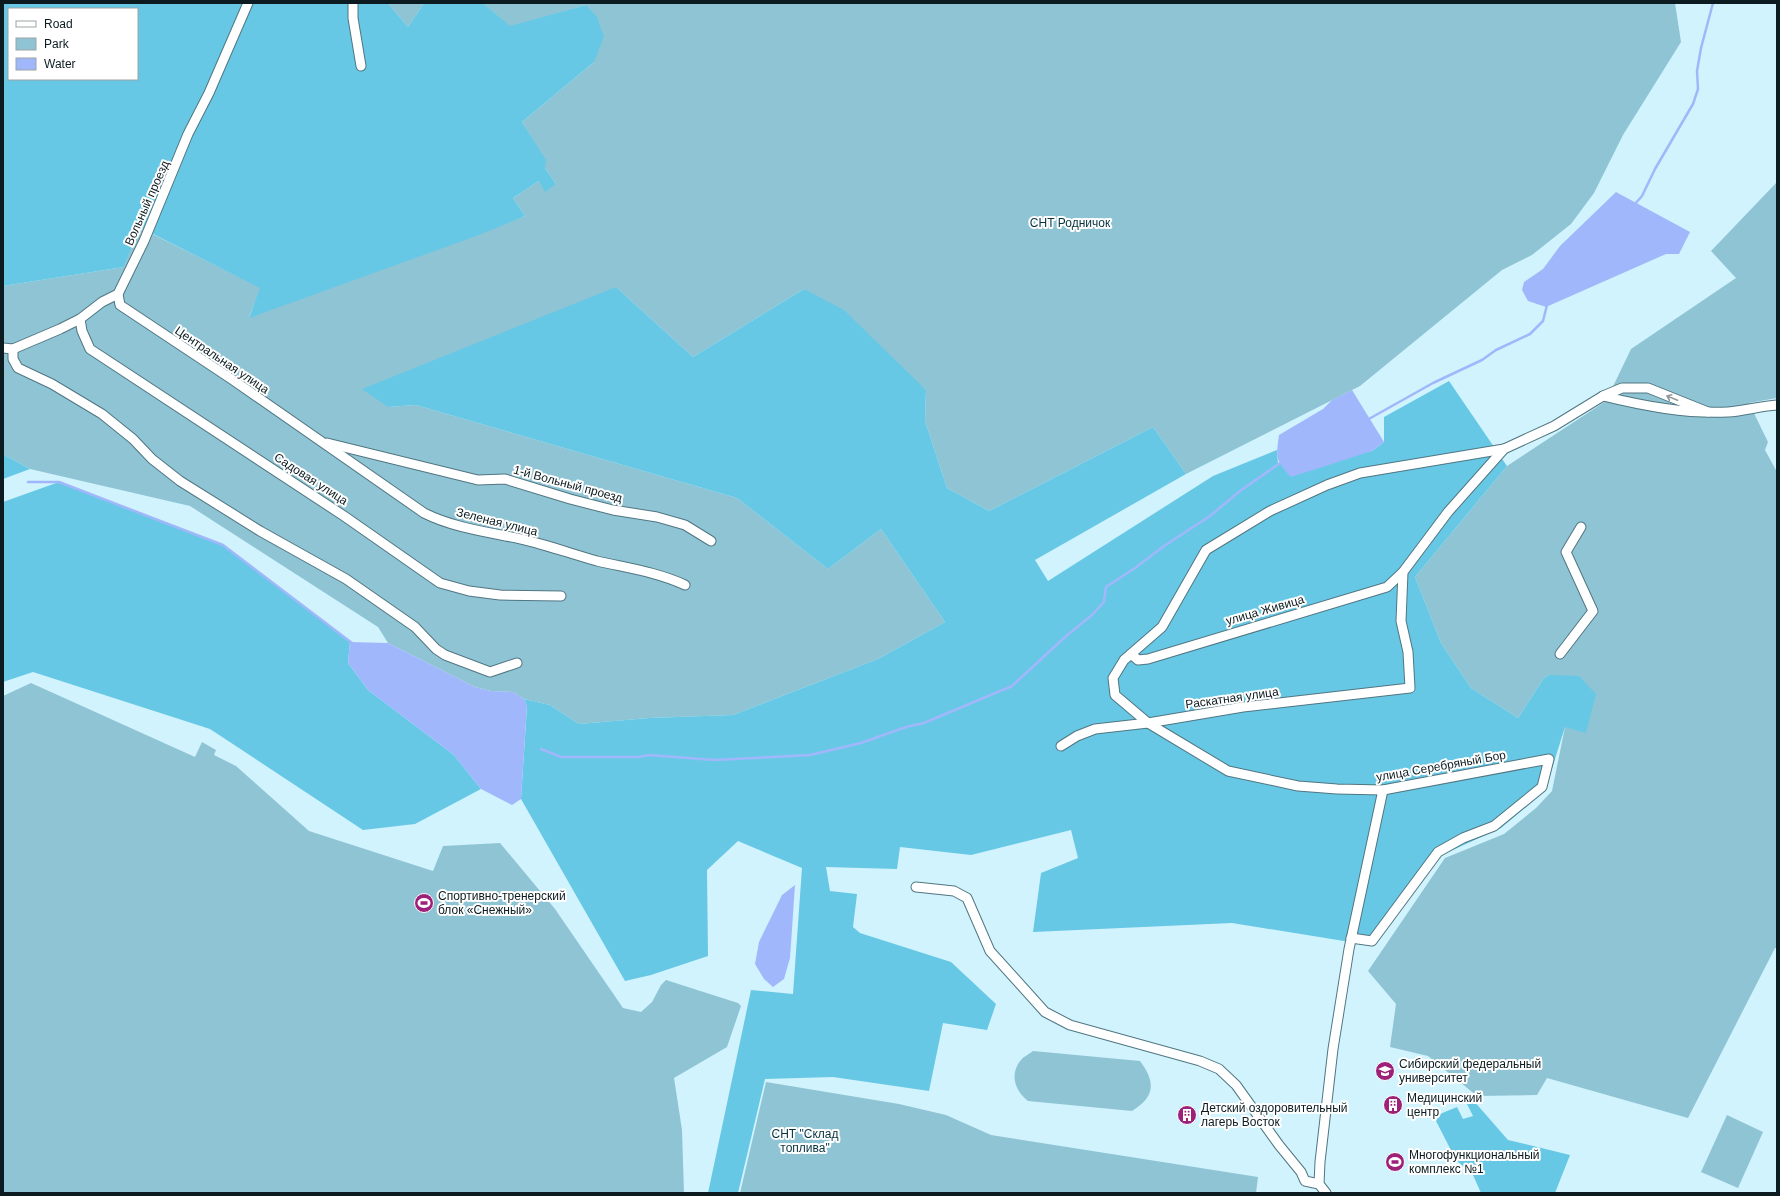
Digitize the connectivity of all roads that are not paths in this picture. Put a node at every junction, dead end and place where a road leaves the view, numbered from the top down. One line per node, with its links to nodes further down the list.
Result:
1 (248, 3): 4 (street, Вольный проезд)
2 (353, 3): 3 (street)
3 (361, 66)
4 (118, 294): 5 (street); 11 (street, Центральная улица)
5 (80, 319): 7 (street); 17 (street, Садовая улица)
6 (3, 348): 7 (street)
7 (13, 349): 20 (street)
8 (1603, 396): 10 (street); 10 (street, one-way to 8); 12 (street)
9 (1777, 404): 10 (street)
10 (1708, 412)
11 (321, 441): 14 (street, 1-й Вольный проезд); 16 (street, Зеленая улица)
12 (1504, 449): 15 (street, улица Живица); 18 (street, улица Серебряный Бор)
13 (1581, 528): 19 (street)
14 (711, 541)
15 (1403, 572): 18 (street, улица Живица); 21 (street, Раскатная улица)
16 (685, 585)
17 (561, 596)
18 (1131, 654): 21 (street, улица Серебряный Бор)
19 (1560, 654)
20 (517, 663)
21 (1148, 723): 22 (street, Раскатная улица); 23 (street, улица Серебряный Бор)
22 (1060, 746)
23 (1383, 790): 25 (street); 25 (street, улица Серебряный Бор)
24 (916, 887): 26 (street)
25 (1351, 938): 26 (street)
26 (1319, 1184): 27 (street)
27 (1326, 1193)

